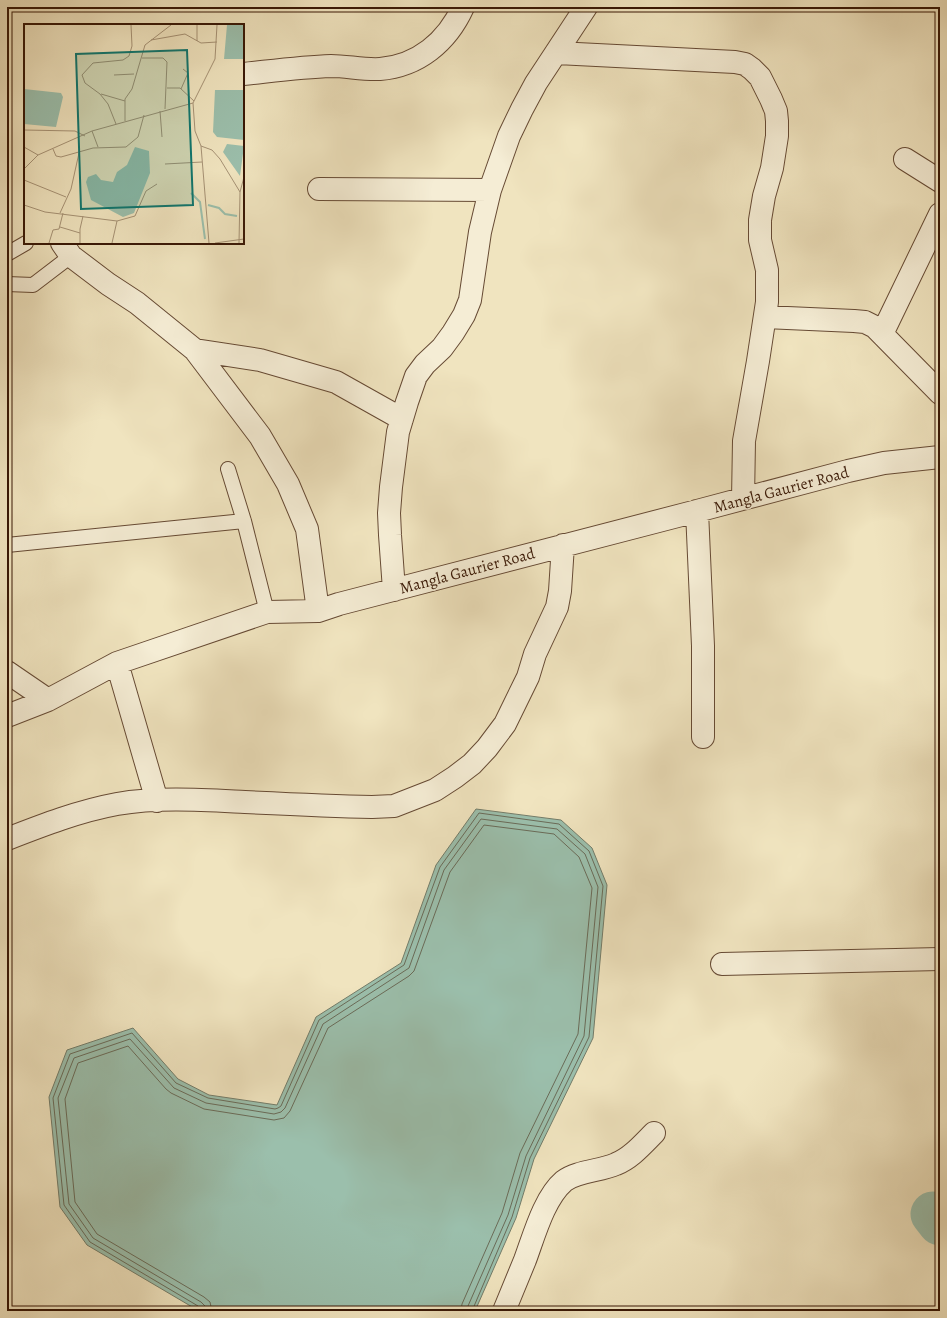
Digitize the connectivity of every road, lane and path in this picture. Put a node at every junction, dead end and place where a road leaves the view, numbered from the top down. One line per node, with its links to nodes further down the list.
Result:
1 (462, 7): 4 (street)
2 (586, 7): 3 (street)
3 (557, 53): 8 (street); 14 (street)
4 (244, 74)
5 (905, 159): 6 (street)
6 (940, 181)
7 (319, 189): 8 (street)
8 (490, 190): 18 (street)
9 (940, 214): 15 (street)
10 (24, 244): 12 (lane)
11 (66, 249): 13 (lane); 16 (street)
12 (7, 254)
13 (7, 284)
14 (765, 317): 15 (street); 21 (street)
15 (882, 334): 17 (street)
16 (195, 350): 18 (street); 27 (street)
17 (940, 393)
18 (402, 419): 26 (street)
19 (940, 457): 21 (street, Mangla Gaurier Road)
20 (228, 469): 23 (lane)
21 (743, 499): 22 (street, Mangla Gaurier Road)
22 (698, 511): 25 (street, Mangla Gaurier Road); 33 (street)
23 (244, 521): 24 (lane); 28 (lane)
24 (7, 545)
25 (563, 545): 26 (street, Mangla Gaurier Road); 34 (street)
26 (394, 590): 27 (street, Mangla Gaurier Road)
27 (318, 611): 28 (street, Mangla Gaurier Road)
28 (267, 612): 29 (street, Mangla Gaurier Road)
29 (117, 663): 31 (street, Mangla Gaurier Road); 34 (street)
30 (7, 672): 31 (street)
31 (48, 700): 32 (street, Mangla Gaurier Road)
32 (7, 716)
33 (703, 737)
34 (156, 801): 35 (street)
35 (7, 839)
36 (940, 959): 37 (street)
37 (722, 964)
38 (654, 1133): 39 (street)
39 (504, 1311)

